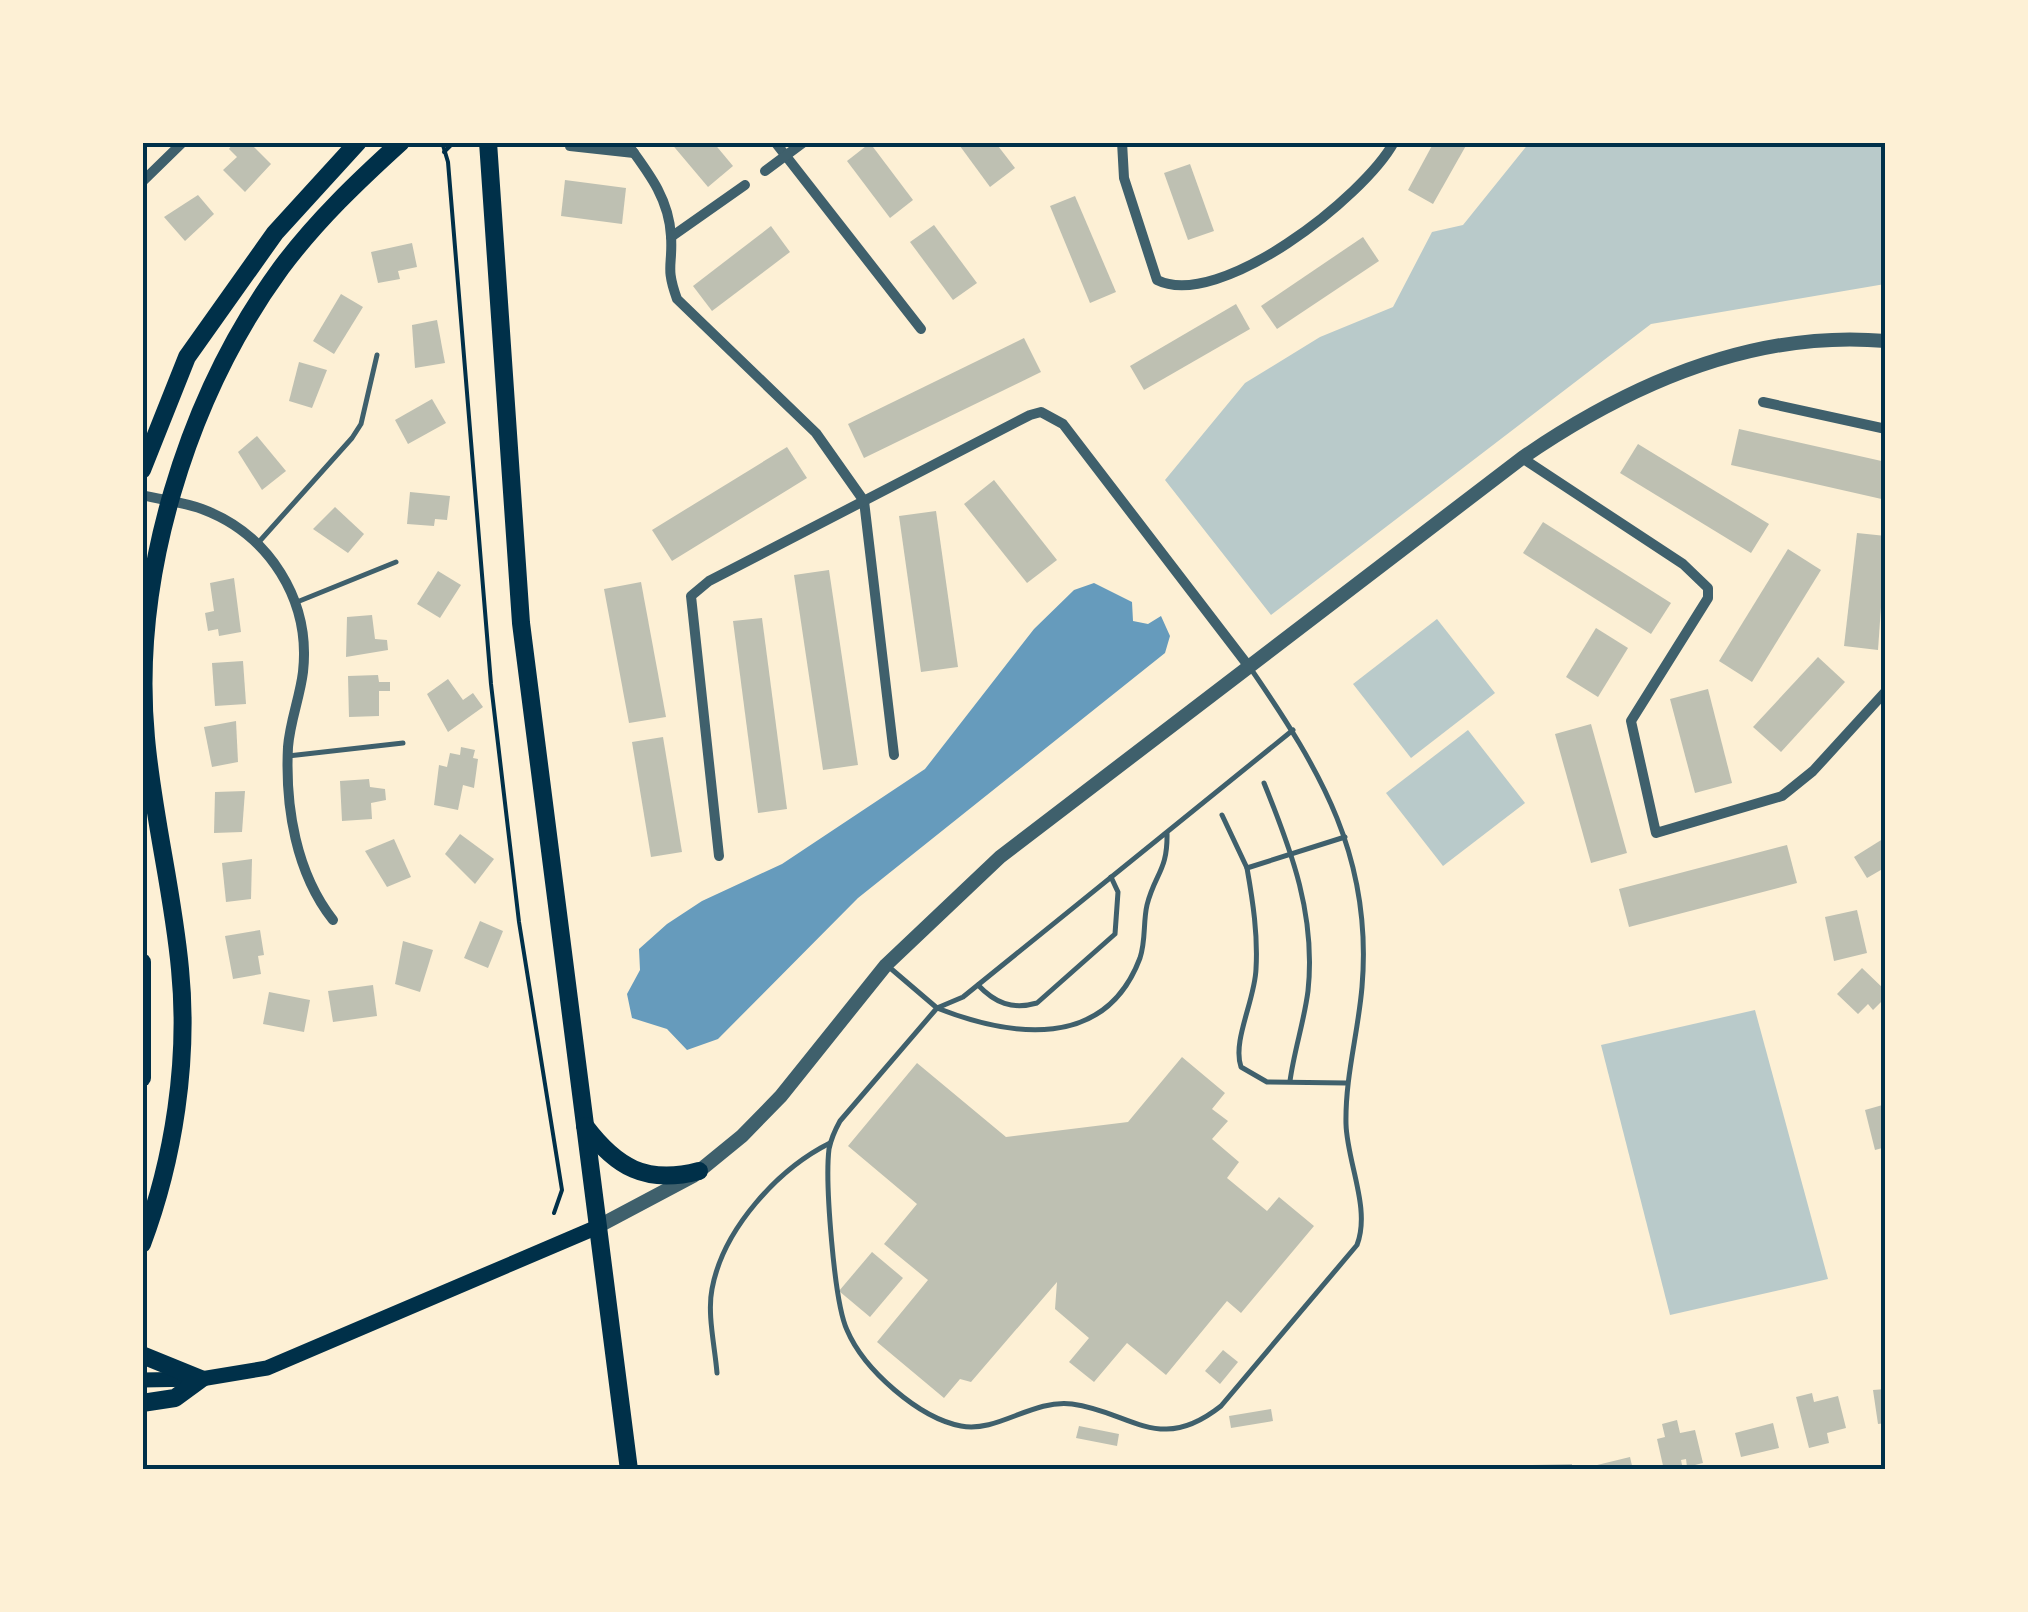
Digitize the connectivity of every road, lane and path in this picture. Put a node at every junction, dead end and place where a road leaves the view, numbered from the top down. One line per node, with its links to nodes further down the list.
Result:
1 (183, 142): 17 (street)
2 (358, 142): 26 (main road)
3 (401, 142): 29 (main road)
4 (442, 142): 13 (path)
5 (454, 142): 13 (path)
6 (488, 142): 55 (main road)
7 (570, 142): 14 (street)
8 (626, 142): 14 (street)
9 (775, 142): 15 (street)
10 (804, 142): 15 (street)
11 (1122, 142): 12 (street)
12 (1394, 142)
13 (444, 152): 58 (path)
14 (634, 153): 19 (street)
15 (785, 156): 16 (street); 20 (street)
16 (765, 171)
17 (142, 182)
18 (745, 185): 19 (street)
19 (671, 237): 28 (street)
20 (921, 329)
21 (1886, 341): 25 (street)
22 (377, 355): 30 (lane)
23 (1763, 402): 24 (street)
24 (1886, 429)
25 (1522, 458): 33 (street); 34 (street)
26 (142, 470)
27 (142, 495): 29 (street)
28 (864, 500): 33 (street); 37 (street); 44 (street)
29 (172, 502): 30 (street); 60 (main road)
30 (258, 543): 32 (street)
31 (396, 562): 32 (lane)
32 (296, 602): 38 (street)
33 (1250, 668): 35 (lane); 49 (street)
34 (1886, 691)
35 (1293, 730): 41 (lane); 42 (lane)
36 (402, 743): 38 (lane)
37 (894, 755)
38 (288, 756): 47 (street)
39 (1264, 783): 43 (lane)
40 (1222, 815): 45 (lane)
41 (1167, 832): 46 (lane); 51 (lane)
42 (1345, 836): 43 (lane); 54 (lane)
43 (1293, 853): 45 (lane); 53 (lane)
44 (719, 856)
45 (1246, 868): 53 (lane)
46 (1110, 878): 50 (lane); 50 (lane)
47 (332, 920)
48 (142, 962): 52 (main road)
49 (886, 965): 51 (lane); 57 (street)
50 (978, 985): 51 (lane)
51 (937, 1008): 56 (lane)
52 (142, 1078)
53 (1290, 1082): 54 (lane)
54 (1346, 1084): 56 (lane)
55 (584, 1125): 57 (main road); 59 (main road)
56 (830, 1143): 62 (lane)
57 (698, 1171): 59 (street)
58 (554, 1213)
59 (595, 1228): 63 (main road); 66 (main road)
60 (142, 1244)
61 (142, 1354): 63 (main road)
62 (718, 1374)
63 (201, 1379): 64 (main road); 65 (main road)
64 (142, 1380)
65 (142, 1403)
66 (629, 1470)

